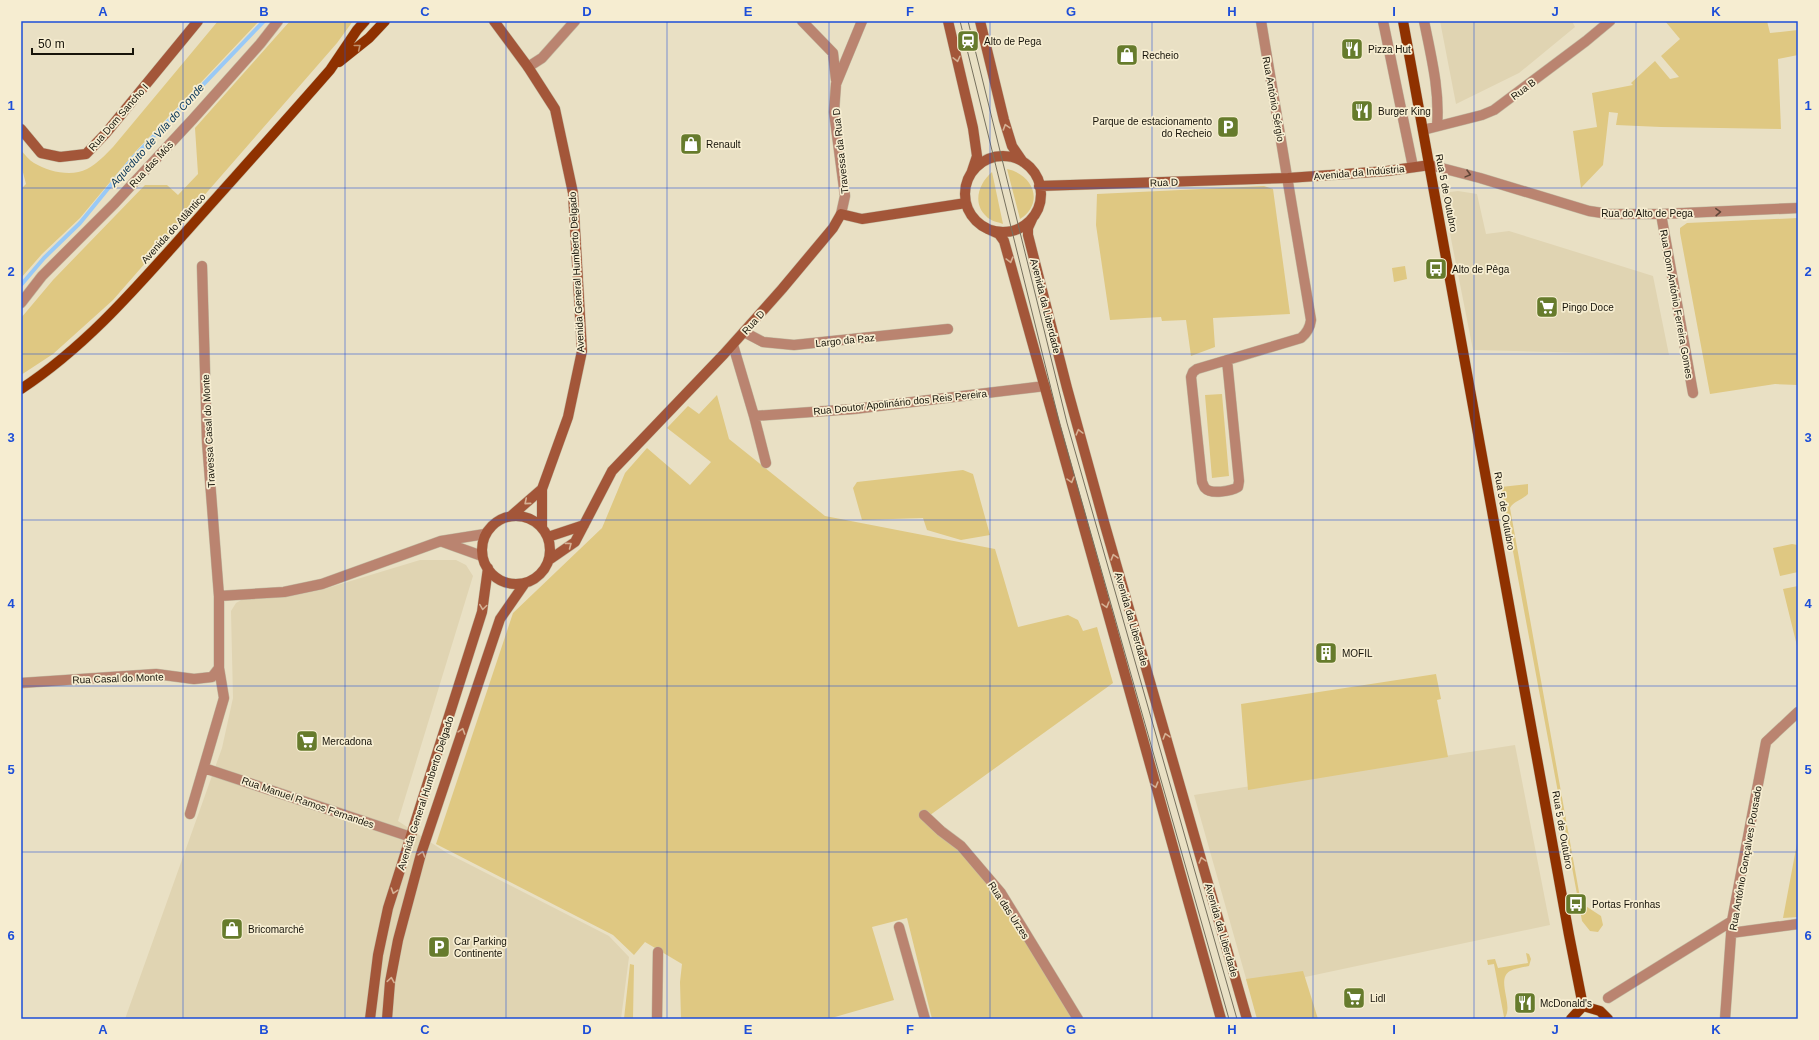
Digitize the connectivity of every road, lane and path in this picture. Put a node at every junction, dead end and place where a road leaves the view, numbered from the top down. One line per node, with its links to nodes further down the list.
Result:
1 (198, 21): 20 (street, Rua Dom Sancho I)
2 (278, 21): 35 (street, Rua das Mós)
3 (365, 21): 17 (main road, Avenida do Atlântico)
4 (385, 21): 17 (main road, Avenida do Atlântico, one-way to 4)
5 (494, 21): 16 (street, Avenida General Humberto Delgado)
6 (575, 21): 16 (street)
7 (802, 21): 18 (street)
8 (862, 21): 18 (street, Travessa da Rua D)
9 (948, 21): 25 (street, one-way to 25)
10 (980, 21): 22 (street, one-way to 10)
11 (1261, 21): 26 (street, Rua António Sérgio)
12 (1383, 21): 24 (street)
13 (1403, 21): 21 (main road, Rua 5 de Outubro)
14 (1424, 21): 19 (street)
15 (1610, 21): 19 (street, Rua B)
16 (528, 67): 45 (street, Avenida General Humberto Delgado)
17 (330, 70): 41 (main road, Avenida do Atlântico)
18 (836, 84): 30 (street, Travessa da Rua D)
19 (1437, 126): 21 (street, Rua B)
20 (21, 129)
21 (1423, 130): 23 (main road, Rua 5 de Outubro)
22 (1023, 162): 25 (street); 27 (street)
23 (1430, 165): 24 (street, Avenida da Indústria); 31 (street, Rua do Alto de Pega, one-way to 31); 70 (main road, Rua 5 de Outubro)
24 (1413, 167): 26 (street, Avenida da Indústria)
25 (972, 171): 28 (street)
26 (1288, 178): 27 (street, Rua D); 39 (street, Rua António Sérgio)
27 (1039, 186): 32 (street)
28 (966, 203): 30 (street); 33 (street)
29 (1798, 208): 31 (street, Rua do Alto de Pega, one-way to 29)
30 (841, 214): 37 (street, Rua D)
31 (1661, 214): 42 (street, Rua Dom António Ferreira Gomes)
32 (1033, 217): 33 (street); 77 (street, Avenida da Liberdade, one-way to 32)
33 (990, 230): 40 (street, one-way to 40)
34 (202, 266): 56 (street, Travessa Casal do Monte)
35 (21, 302)
36 (948, 329): 37 (street, Largo da Paz)
37 (744, 332): 38 (street, Rua D)
38 (732, 345): 43 (street); 47 (street, Rua D)
39 (1227, 360): 39 (street, Rua António Sérgio)
40 (1045, 386): 43 (street, Rua Doutor Apolinário dos Reis Pereira); 76 (street, one-way to 76)
41 (21, 388)
42 (1693, 393)
43 (754, 416): 44 (street)
44 (766, 463)
45 (542, 489): 46 (street, Avenida General Humberto Delgado, one-way to 46); 48 (street, Avenida General Humberto Delgado)
46 (511, 516): 48 (street); 49 (street, Avenida General Humberto Delgado)
47 (584, 525): 50 (street); 53 (street, Rua D, one-way to 47)
48 (542, 527): 50 (street)
49 (485, 534): 51 (street); 52 (street)
50 (548, 537): 53 (street)
51 (441, 541): 52 (street); 56 (street)
52 (482, 556): 54 (street)
53 (549, 560): 55 (street, Avenida General Humberto Delgado)
54 (488, 568): 55 (street); 63 (street, Avenida General Humberto Delgado, one-way to 63)
55 (525, 582): 72 (street, Avenida General Humberto Delgado, one-way to 55)
56 (219, 596): 57 (street)
57 (218, 668): 58 (street, Rua Casal do Monte); 60 (street)
58 (21, 683)
59 (1798, 712): 64 (street, Rua António Gonçalves Pousado)
60 (204, 768): 61 (street); 63 (street, Rua Manuel Ramos Fernandes)
61 (190, 814)
62 (924, 815): 75 (street, Rua das Urzes)
63 (411, 837): 71 (street, Avenida General Humberto Delgado, one-way to 71)
64 (1732, 921): 67 (street, Rua António Gonçalves Pousado); 69 (street)
65 (1798, 924): 67 (street)
66 (899, 927): 74 (street)
67 (1731, 933): 80 (street, Rua António Gonçalves Pousado)
68 (658, 952): 73 (street)
69 (1608, 998)
70 (1583, 1006): 78 (main road); 79 (main road)
71 (370, 1019)
72 (387, 1019)
73 (657, 1019)
74 (925, 1019)
75 (1078, 1019)
76 (1221, 1019)
77 (1247, 1019)
78 (1571, 1019)
79 (1608, 1019)
80 (1725, 1019)

